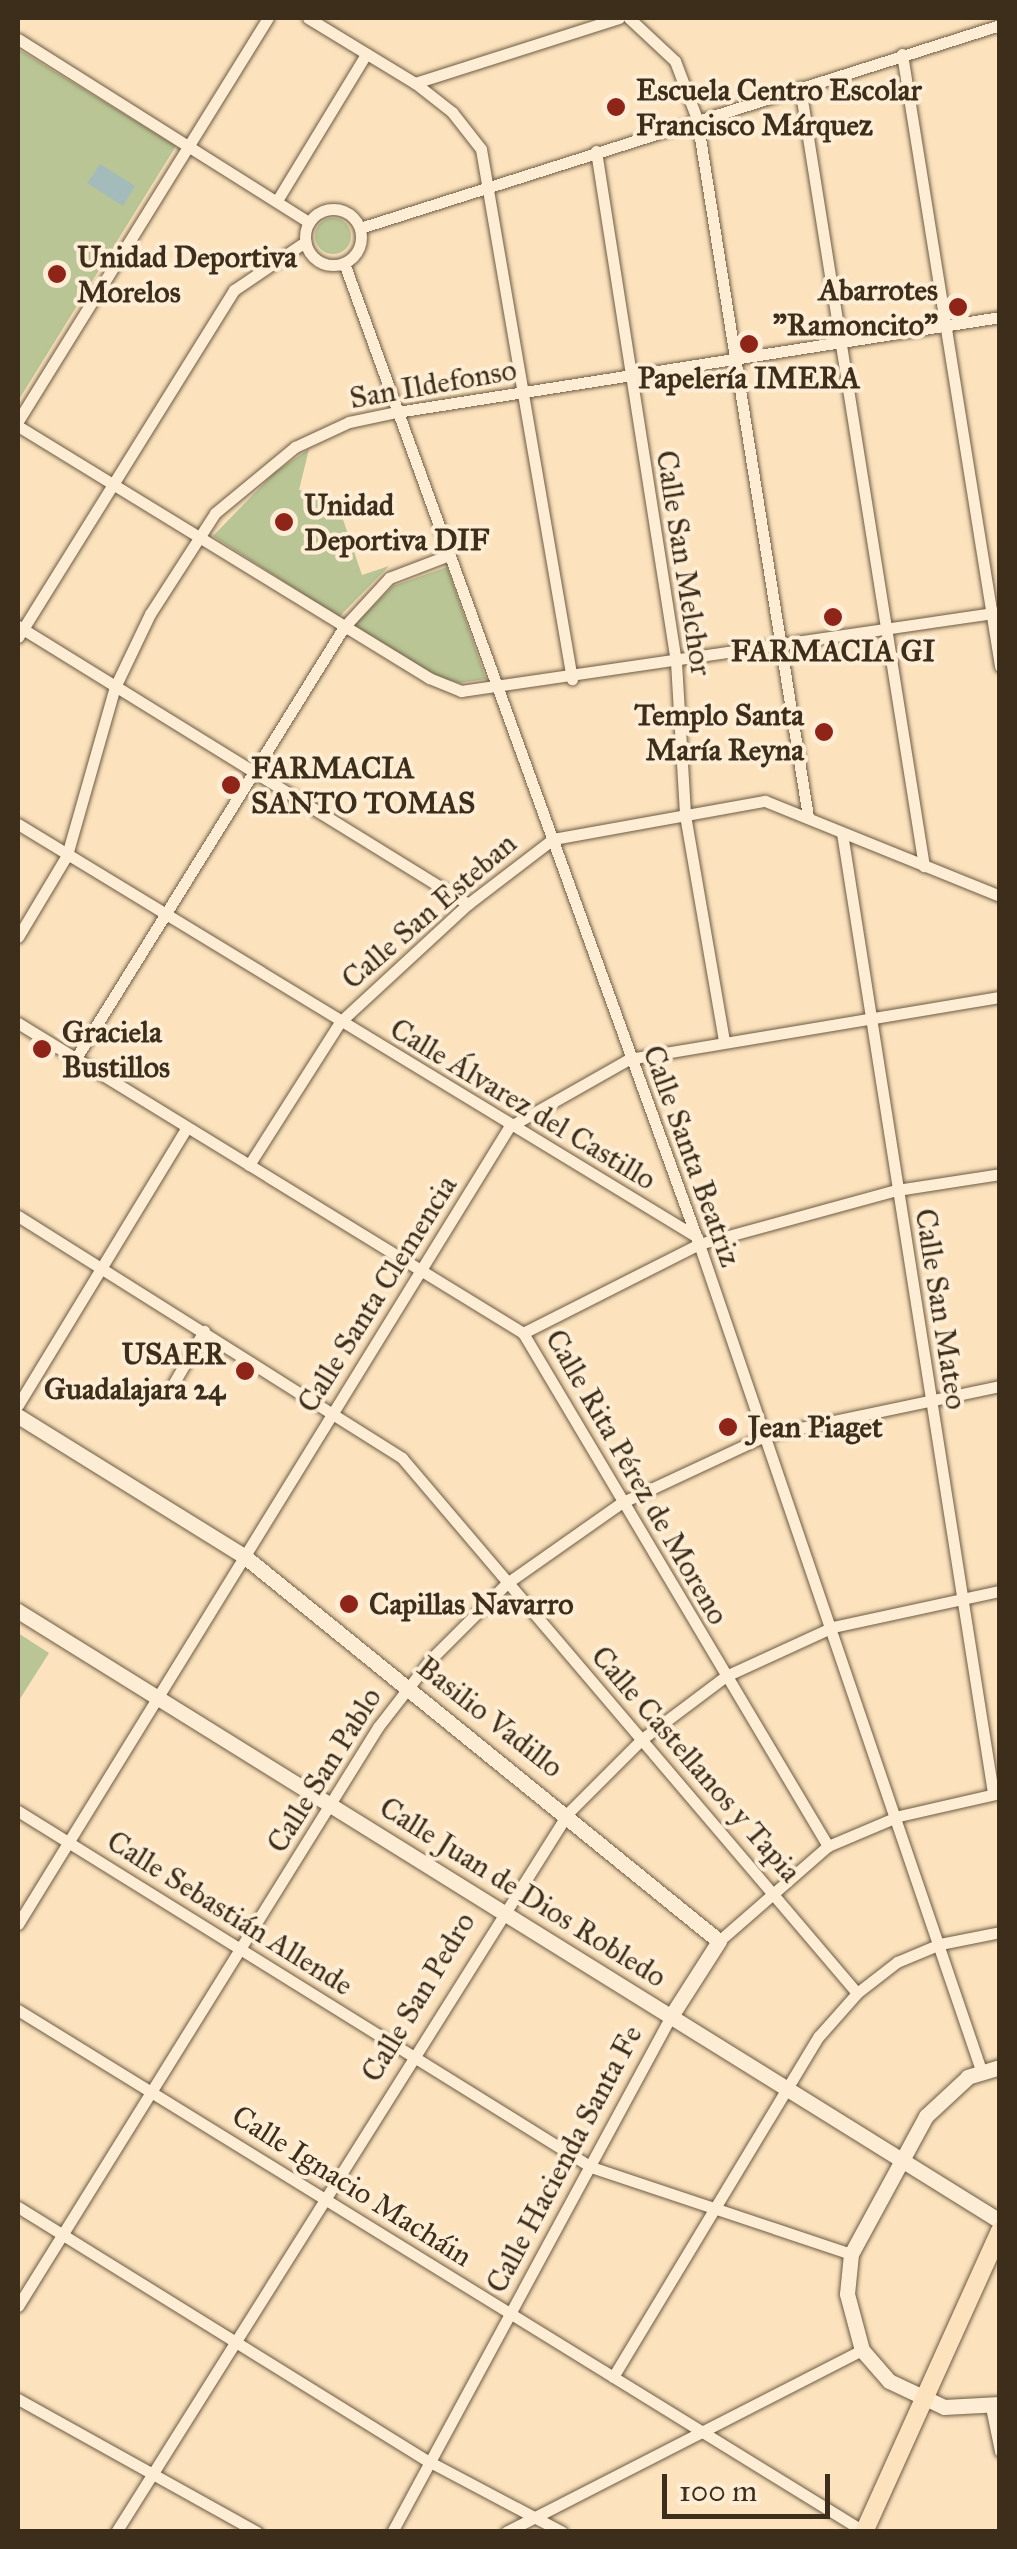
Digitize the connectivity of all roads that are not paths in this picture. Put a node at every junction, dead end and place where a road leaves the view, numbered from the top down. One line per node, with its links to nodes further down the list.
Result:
1 (268, 18): 12 (street)
2 (308, 18): 7 (street)
3 (620, 18): 9 (street)
4 (629, 18): 11 (street)
5 (995, 23): 8 (street)
6 (18, 39): 12 (street)
7 (366, 54): 9 (street); 15 (street)
8 (902, 54): 10 (street); 21 (street)
9 (415, 83): 14 (street)
10 (800, 87): 11 (street); 22 (street)
11 (697, 119): 13 (street); 23 (street)
12 (190, 144): 15 (street); 27 (street)
13 (596, 151): 14 (street); 24 (street, Calle San Melchor)
14 (492, 183): 17 (street); 25 (street)
15 (278, 198): 16 (street)
16 (309, 222): 17 (street); 18 (street)
17 (360, 228): 19 (street)
18 (305, 242): 19 (street); 28 (street)
19 (344, 263): 26 (street, Calle Santa Beatriz)
20 (1000, 318): 21 (street, San Ildefonso)
21 (944, 326): 22 (street, San Ildefonso); 31 (street)
22 (839, 344): 23 (street, San Ildefonso); 34 (street)
23 (734, 360): 24 (street, San Ildefonso); 35 (street)
24 (630, 376): 25 (street, San Ildefonso); 36 (street, Calle San Melchor)
25 (524, 393): 26 (street, San Ildefonso); 38 (street)
26 (397, 412): 29 (street, San Ildefonso); 30 (street, Calle Santa Beatriz)
27 (18, 423): 28 (street)
28 (112, 484): 29 (street); 33 (street)
29 (195, 537): 32 (street); 39 (street, San Ildefonso)
30 (449, 554): 32 (street); 40 (street, Calle Santa Beatriz)
31 (995, 612): 34 (street); 37 (street)
32 (344, 627): 40 (street); 41 (street)
33 (19, 630): 39 (street)
34 (886, 630): 35 (street); 48 (street)
35 (780, 646): 36 (street); 43 (street)
36 (676, 662): 38 (street); 42 (street, Calle San Melchor)
37 (1000, 666)
38 (572, 679): 40 (street)
39 (115, 687): 41 (street); 47 (street, San Ildefonso)
40 (498, 689): 46 (street, Calle Santa Beatriz)
41 (253, 770): 50 (street); 51 (street)
42 (685, 815): 43 (street, Calle San Esteban); 46 (street, Calle San Esteban); 57 (street, Calle San Melchor)
43 (808, 816): 45 (street, Calle San Esteban)
44 (18, 824): 47 (street, Calle Álvarez del Castillo)
45 (842, 834): 48 (street, Calle San Esteban); 54 (street, Calle San Mateo)
46 (552, 840): 50 (street, Calle San Esteban); 59 (street, Calle Santa Beatriz)
47 (67, 855): 51 (street, Calle Álvarez del Castillo); 52 (street, San Ildefonso)
48 (924, 866): 49 (street, Calle San Esteban)
49 (999, 898)
50 (468, 904): 55 (street, Calle San Esteban)
51 (165, 912): 55 (street, Calle Álvarez del Castillo); 58 (street)
52 (18, 937)
53 (1000, 997): 54 (street, Calle Santa Clemencia)
54 (871, 1018): 57 (street, Calle Santa Clemencia); 64 (street, Calle San Mateo)
55 (340, 1022): 61 (street, Calle Álvarez del Castillo); 62 (street, Calle San Esteban)
56 (18, 1023): 58 (street, Calle Rita Pérez de Moreno)
57 (724, 1042): 59 (street, Calle Santa Clemencia)
58 (76, 1058): 60 (street, Calle Rita Pérez de Moreno)
59 (629, 1059): 61 (street, Calle Santa Clemencia); 66 (street, Calle Santa Beatriz)
60 (188, 1127): 62 (street, Calle Rita Pérez de Moreno); 67 (street)
61 (510, 1127): 66 (street, Calle Álvarez del Castillo); 68 (street, Calle Santa Clemencia)
62 (248, 1164): 68 (street, Calle Rita Pérez de Moreno)
63 (1000, 1174): 64 (street)
64 (897, 1190): 66 (street); 73 (street, Calle San Mateo)
65 (18, 1216): 67 (street, Calle Castellanos y Tapia)
66 (698, 1240): 70 (street); 77 (street, Calle Santa Beatriz)
67 (102, 1268): 69 (street, Calle Castellanos y Tapia); 74 (street)
68 (421, 1270): 70 (street, Calle Rita Pérez de Moreno); 75 (street, Calle Santa Clemencia)
69 (204, 1331): 72 (street); 75 (street, Calle Castellanos y Tapia)
70 (524, 1333): 78 (street, Calle Rita Pérez de Moreno)
71 (1000, 1386): 73 (street, Calle San Pablo)
72 (168, 1393)
73 (930, 1398): 77 (street, Calle San Pablo); 82 (street, Calle San Mateo)
74 (18, 1405)
75 (334, 1412): 79 (street, Calle Santa Clemencia); 80 (street, Calle Castellanos y Tapia)
76 (18, 1416): 79 (street, Basilio Vadillo)
77 (766, 1435): 78 (street, Calle San Pablo); 84 (street, Calle Santa Beatriz)
78 (621, 1502): 80 (street, Calle San Pablo); 85 (street, Calle Rita Pérez de Moreno)
79 (244, 1556): 86 (street, Basilio Vadillo); 87 (street, Calle Santa Clemencia)
80 (507, 1583): 86 (street, Calle San Pablo); 88 (street, Calle Castellanos y Tapia)
81 (1000, 1591): 82 (street, Calle San Pedro)
82 (963, 1597): 84 (street, Calle San Pedro); 89 (street, Calle San Mateo)
83 (18, 1611): 87 (street, Calle Juan de Dios Robledo)
84 (833, 1627): 85 (street, Calle San Pedro); 93 (street, Calle Santa Beatriz)
85 (726, 1676): 88 (street, Calle San Pedro); 95 (street, Calle Rita Pérez de Moreno)
86 (407, 1686): 90 (street, Calle San Pablo); 92 (street, Basilio Vadillo)
87 (156, 1698): 90 (street, Calle Juan de Dios Robledo); 94 (street, Calle Santa Clemencia)
88 (642, 1739): 92 (street, Calle San Pedro); 96 (street, Calle Castellanos y Tapia)
89 (996, 1793): 93 (street, Calle Hacienda Santa Fe)
90 (330, 1804): 97 (street, Calle Juan de Dios Robledo); 102 (street, Calle San Pablo)
91 (18, 1811): 94 (street, Calle Sebastián Allende)
92 (568, 1813): 97 (street, Calle San Pedro); 100 (street, Basilio Vadillo)
93 (899, 1816): 95 (street, Calle Hacienda Santa Fe); 101 (street, Calle Santa Beatriz)
94 (68, 1842): 98 (street, Calle Santa Clemencia); 102 (street, Calle Sebastián Allende)
95 (828, 1846): 96 (street, Calle Hacienda Santa Fe)
96 (770, 1890): 100 (street, Calle Hacienda Santa Fe); 103 (street, Calle Castellanos y Tapia)
97 (499, 1913): 105 (street, Calle Juan de Dios Robledo); 106 (street, Calle San Pedro)
98 (18, 1924)
99 (1000, 1932): 101 (street)
100 (719, 1941): 105 (street, Calle Hacienda Santa Fe)
101 (940, 1944): 103 (street); 108 (street, Calle Santa Beatriz)
102 (241, 1949): 106 (street, Calle Sebastián Allende); 110 (street, Calle San Pablo)
103 (857, 1993): 109 (street)
104 (18, 2010): 110 (street, Calle Ignacio Macháin)
105 (671, 2016): 109 (street, Calle Juan de Dios Robledo); 112 (street, Calle Hacienda Santa Fe)
106 (412, 2055): 112 (street, Calle Sebastián Allende); 113 (street, Calle San Pedro)
107 (1000, 2067): 108 (street)
108 (981, 2070): 111 (street)
109 (788, 2088): 111 (street, Calle Juan de Dios Robledo); 115 (street)
110 (153, 2092): 113 (street, Calle Ignacio Macháin); 118 (street, Calle San Pablo)
111 (901, 2161): 116 (street, Calle Juan de Dios Robledo); 120 (street)
112 (591, 2168): 115 (street, Calle Sebastián Allende); 122 (street, Calle Hacienda Santa Fe)
113 (323, 2199): 122 (street, Calle Ignacio Macháin); 123 (street, Calle San Pedro)
114 (18, 2207): 118 (street)
115 (715, 2210): 120 (street, Calle Sebastián Allende); 125 (street)
116 (1000, 2221)
117 (1000, 2231): 119 (main road)
118 (62, 2235): 121 (street, Calle San Pablo); 123 (street)
119 (996, 2252): 127 (main road)
120 (851, 2254): 124 (street)
121 (18, 2306)
122 (513, 2315): 125 (street, Calle Ignacio Macháin); 131 (street, Calle Hacienda Santa Fe)
123 (234, 2341): 131 (street); 132 (street, Calle San Pedro)
124 (862, 2350): 127 (street); 129 (street)
125 (613, 2376): 129 (street, Calle Ignacio Macháin)
126 (18, 2399): 132 (street)
127 (924, 2401): 128 (street); 134 (main road)
128 (996, 2405): 130 (street)
129 (705, 2434): 133 (street); 134 (street, Calle Ignacio Macháin)
130 (1000, 2451)
131 (430, 2462): 133 (street); 137 (street, Calle Hacienda Santa Fe)
132 (151, 2475): 135 (street, Calle San Pedro); 136 (street)
133 (535, 2517): 138 (street); 139 (street)
134 (864, 2531)
135 (116, 2532)
136 (257, 2532)
137 (392, 2532)
138 (506, 2532)
139 (562, 2532)

